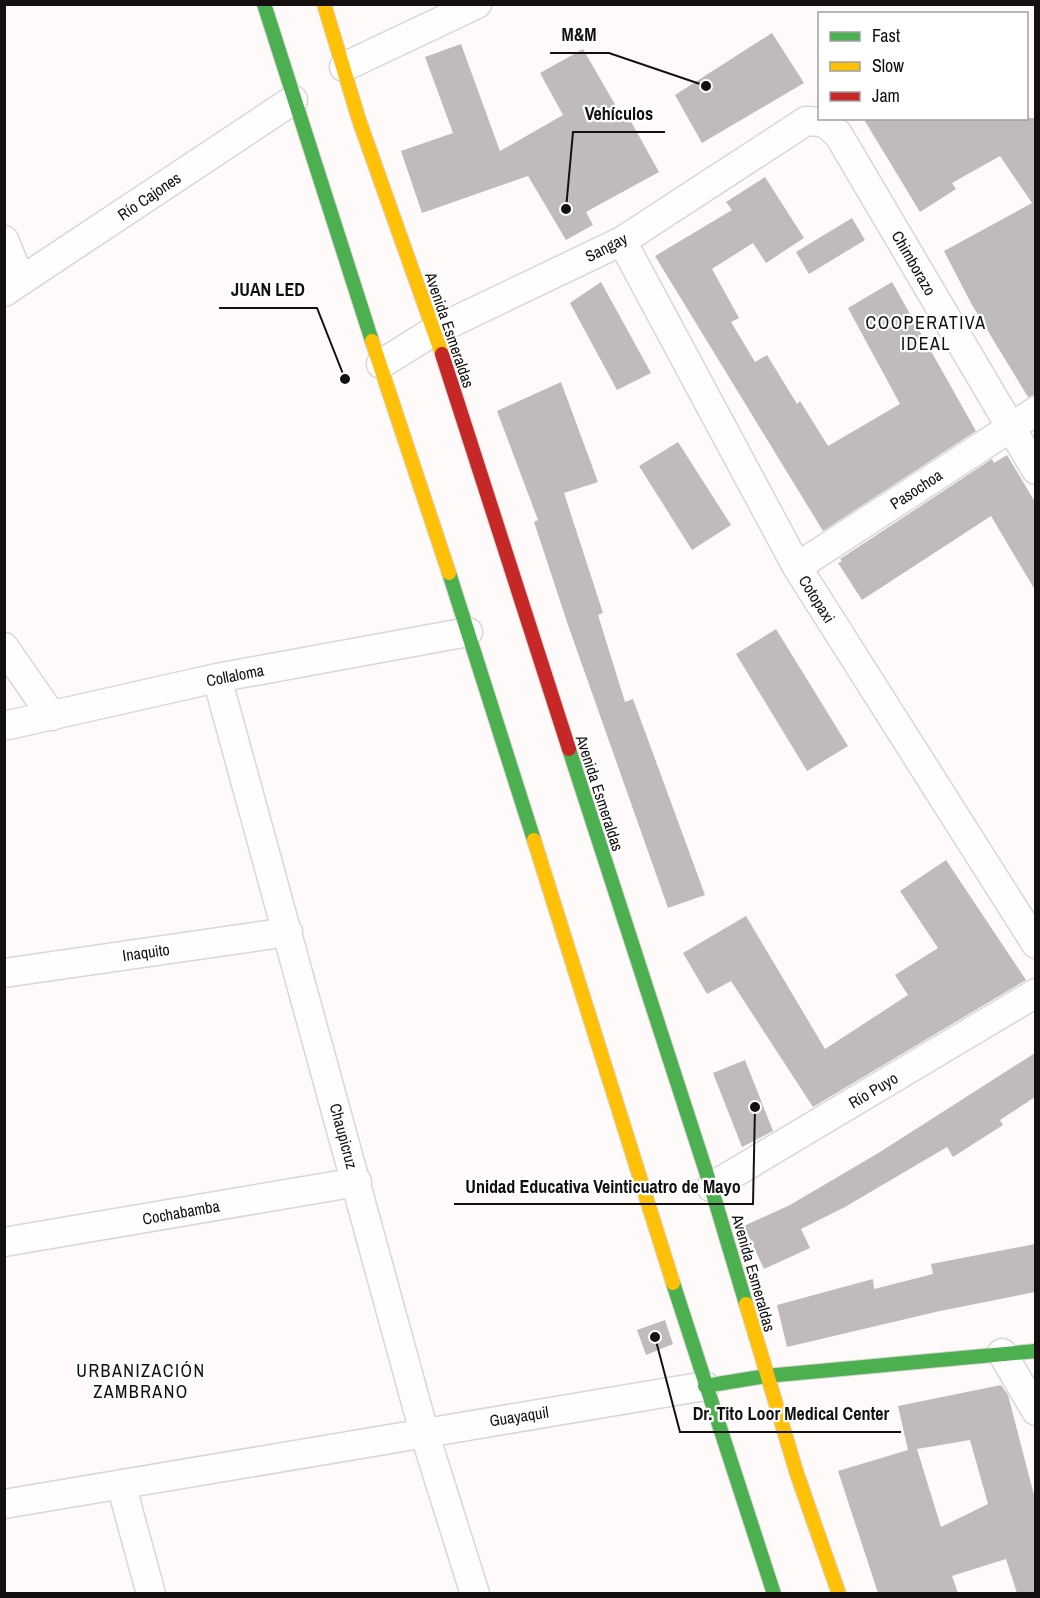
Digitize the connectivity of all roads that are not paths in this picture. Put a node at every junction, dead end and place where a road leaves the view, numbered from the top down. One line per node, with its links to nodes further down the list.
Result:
1 (264, 4): 5 (main road)
2 (324, 4): 4 (main road, Avenida Esmeraldas)
3 (477, 4): 4 (street)
4 (344, 67): 10 (main road, Avenida Esmeraldas)
5 (293, 100): 9 (street, Río Cajones); 11 (main road)
6 (824, 123): 8 (street, Sangay); 13 (street, Chimborazo)
7 (4, 240): 9 (street)
8 (622, 241): 10 (street, Sangay); 15 (street, Cotopaxi)
9 (13, 286)
10 (434, 331): 11 (street, Sangay); 26 (main road, Avenida Esmeraldas)
11 (381, 364): 16 (main road)
12 (1035, 411): 13 (street, Pasochoa)
13 (1010, 427): 14 (street, Chimborazo); 15 (street, Pasochoa)
14 (1035, 470)
15 (797, 567): 22 (street, Cotopaxi)
16 (468, 632): 18 (street, Collaloma); 31 (main road)
17 (4, 646): 19 (street)
18 (217, 678): 19 (street, Collaloma); 21 (street, Chaupicruz)
19 (52, 716): 20 (street, Collaloma)
20 (4, 726)
21 (288, 932): 23 (street, Inaquito); 25 (street, Chaupicruz)
22 (1035, 944)
23 (4, 973)
24 (1035, 993): 26 (street, Río Puyo)
25 (357, 1182): 27 (street, Cochabamba); 33 (street, Chaupicruz)
26 (711, 1187): 30 (main road, Avenida Esmeraldas)
27 (4, 1242)
28 (1035, 1351): 29 (main road, Guayaquil)
29 (1002, 1353): 30 (main road, Guayaquil); 32 (street)
30 (766, 1376): 31 (main road, Guayaquil); 39 (main road, Avenida Esmeraldas)
31 (705, 1386): 33 (street, Guayaquil); 38 (main road)
32 (1035, 1411)
33 (424, 1432): 34 (street, Guayaquil); 37 (street, Chaupicruz)
34 (121, 1484): 35 (street, Guayaquil); 36 (street)
35 (4, 1504)
36 (151, 1593)
37 (475, 1593)
38 (774, 1593)
39 (839, 1593)

